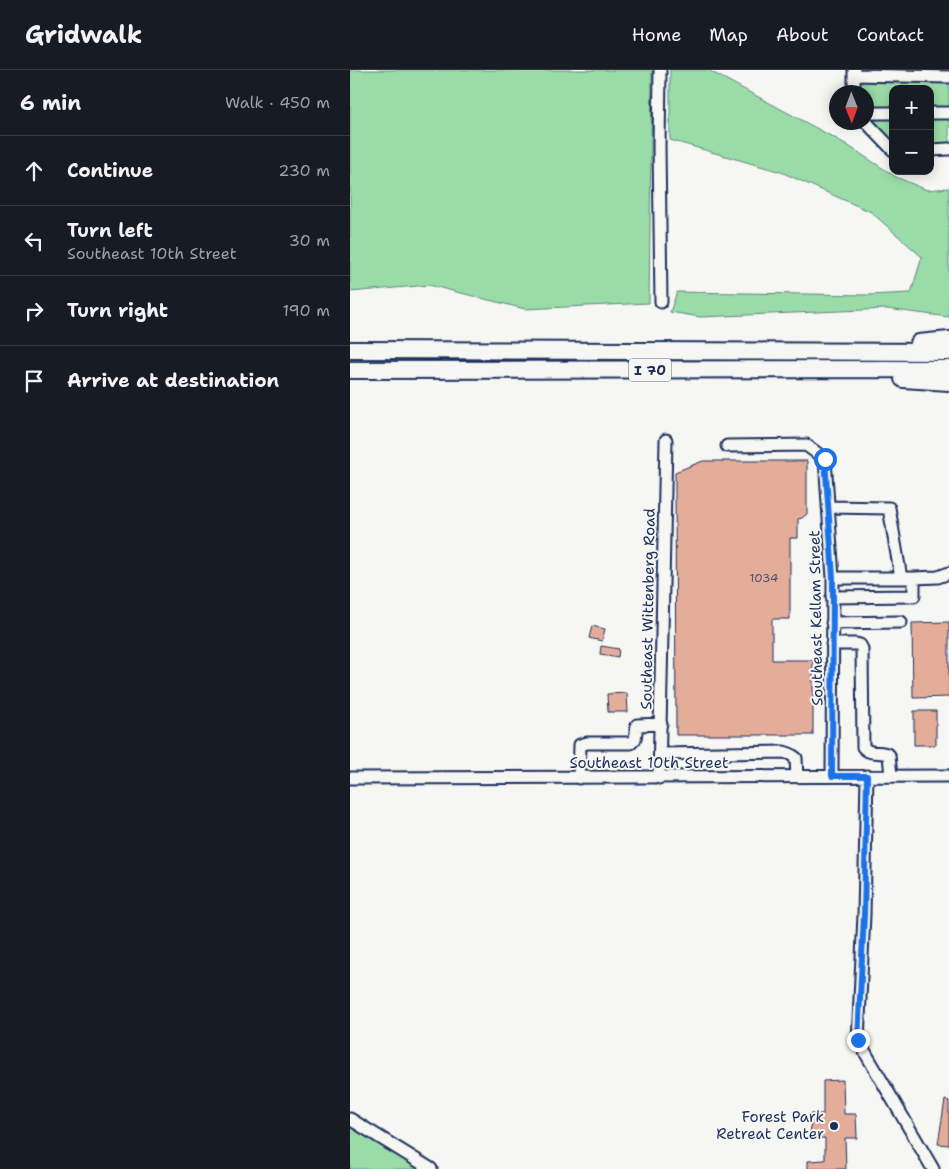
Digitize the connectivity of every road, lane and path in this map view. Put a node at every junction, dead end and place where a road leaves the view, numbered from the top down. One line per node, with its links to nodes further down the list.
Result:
1 (660, 70): 12 (street)
2 (854, 73): 3 (street)
3 (949, 77)
4 (874, 113): 5 (street)
5 (889, 113)
6 (934, 113): 7 (street)
7 (949, 113)
8 (874, 130): 9 (street)
9 (889, 146)
10 (949, 149): 11 (street)
11 (934, 150)
12 (661, 302)
13 (949, 340): 15 (highway)
14 (350, 350): 15 (highway, I 70)
15 (822, 352): 16 (highway, I 70)
16 (949, 352)
17 (774, 368): 18 (highway, I 70); 19 (highway, I 70); 20 (highway)
18 (949, 369)
19 (350, 370)
20 (949, 382)
21 (666, 440): 32 (street, Southeast Wittenberg Road)
22 (727, 446): 23 (street, Southeast Kellam Street)
23 (828, 507): 25 (street, Southeast Kellam Street); 26 (street)
24 (948, 574): 27 (street)
25 (833, 578): 26 (street); 28 (street, Southeast Kellam Street)
26 (900, 578): 27 (street)
27 (914, 578): 28 (street)
28 (832, 597): 30 (street, Southeast Kellam Street)
29 (901, 622): 30 (street)
30 (832, 623): 31 (street, Southeast Kellam Street)
31 (832, 644): 34 (street, Southeast Kellam Street); 36 (street)
32 (660, 724): 33 (street, Southeast Wittenberg Road); 40 (street)
33 (660, 754): 38 (street); 41 (street, Southeast Wittenberg Road)
34 (832, 776): 35 (street, Southeast 10th Street); 38 (street, Southeast 10th Street)
35 (867, 776): 36 (street, Southeast 10th Street); 44 (street)
36 (891, 776): 37 (street, Southeast 10th Street)
37 (949, 776)
38 (797, 777): 41 (street, Southeast 10th Street)
39 (350, 778): 40 (street, Southeast 10th Street)
40 (578, 778): 41 (street, Southeast 10th Street)
41 (659, 778)
42 (350, 1119): 43 (street)
43 (431, 1169)
44 (933, 1169)

